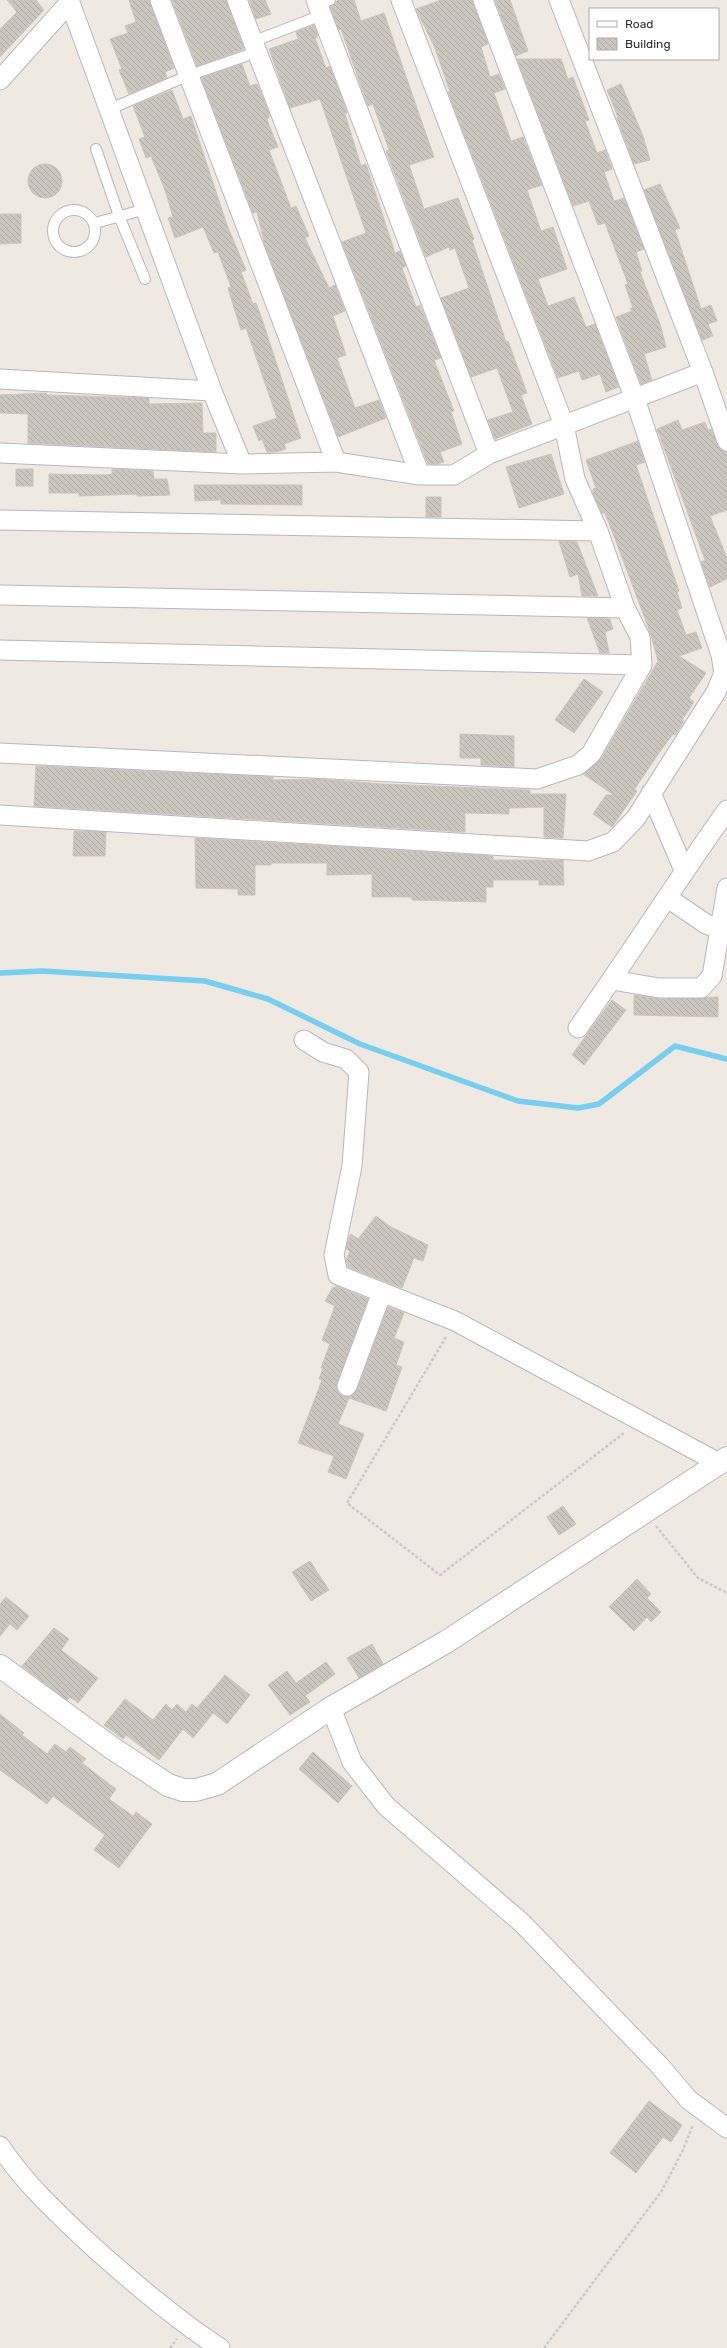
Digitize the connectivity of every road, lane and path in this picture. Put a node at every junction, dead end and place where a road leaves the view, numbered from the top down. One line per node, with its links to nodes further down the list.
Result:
1 (160, 0): 9 (street)
2 (237, 0): 8 (street)
3 (401, 0): 21 (street)
4 (482, 0): 20 (street)
5 (559, 0): 17 (street)
6 (70, 1): 10 (street); 11 (street)
7 (322, 5): 8 (lane); 24 (street)
8 (254, 47): 9 (lane); 27 (street)
9 (187, 76): 11 (lane); 25 (street)
10 (0, 80)
11 (110, 109): 13 (street)
12 (96, 148): 14 (lane)
13 (146, 209): 14 (lane); 19 (street)
14 (119, 216): 15 (lane); 16 (lane)
15 (95, 223): 15 (lane)
16 (145, 280)
17 (703, 372): 20 (street); 22 (street)
18 (0, 379): 19 (street)
19 (212, 391): 26 (street)
20 (635, 399): 21 (street); 35 (street)
21 (564, 425): 24 (street); 29 (street)
22 (727, 441)
23 (0, 453): 26 (street)
24 (489, 454): 27 (street)
25 (336, 462): 26 (street); 27 (street)
26 (242, 464)
27 (420, 475)
28 (0, 520): 29 (street)
29 (598, 531): 31 (street)
30 (0, 595): 31 (street)
31 (625, 608): 33 (street)
32 (0, 650): 33 (street)
33 (642, 665): 34 (street)
34 (0, 753)
35 (651, 794): 37 (street); 38 (street)
36 (727, 810): 38 (street)
37 (0, 816)
38 (684, 870): 40 (street)
39 (727, 888): 41 (street)
40 (668, 898): 41 (street); 42 (street)
41 (720, 929): 42 (street)
42 (612, 980): 43 (street)
43 (578, 1028)
44 (304, 1040): 45 (street)
45 (382, 1292): 46 (street); 47 (street)
46 (455, 1321): 48 (street); 48 (path)
47 (347, 1386)
48 (640, 1421): 49 (street)
49 (723, 1461): 50 (street)
50 (645, 1512): 51 (path); 53 (street)
51 (727, 1592)
52 (0, 1666): 53 (street)
53 (331, 1708): 54 (street)
54 (696, 2107): 55 (street); 58 (path)
55 (727, 2128)
56 (0, 2146): 57 (street)
57 (220, 2348)
58 (544, 2348)

